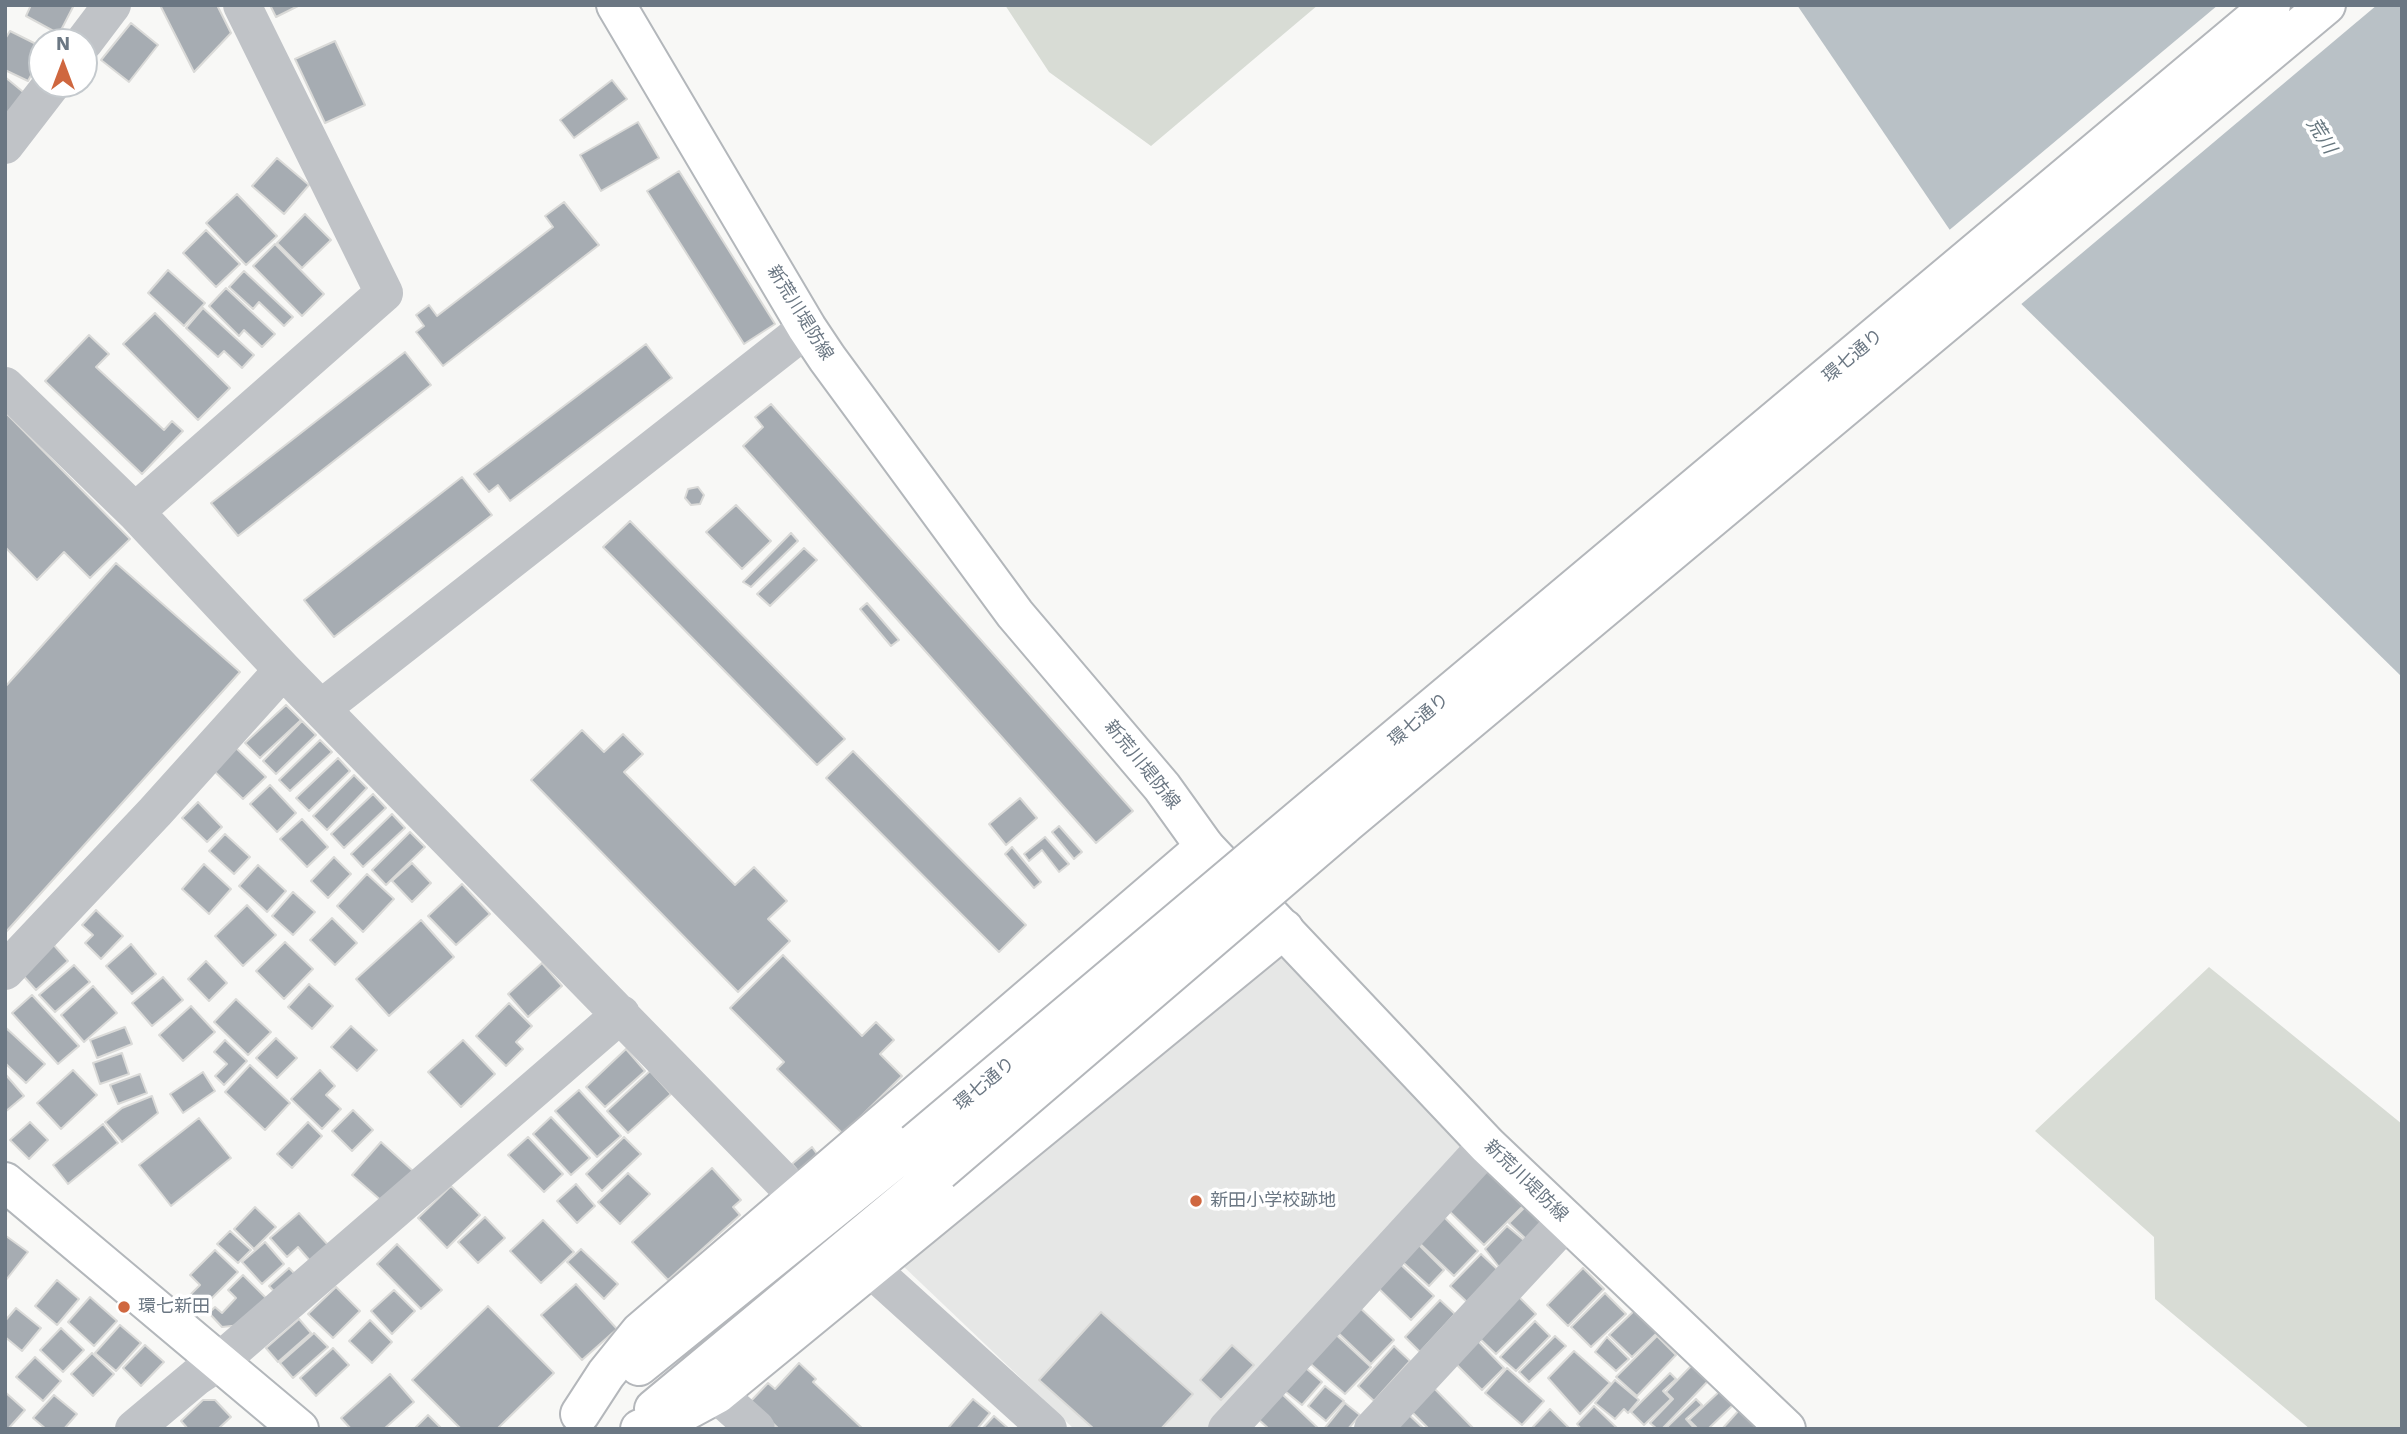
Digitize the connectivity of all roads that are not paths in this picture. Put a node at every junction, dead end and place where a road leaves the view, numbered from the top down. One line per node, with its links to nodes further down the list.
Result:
1 (112, 5): 6 (street)
2 (242, 5): 11 (street)
3 (616, 5): 9 (main road, 新荒川堤防線)
4 (2271, 5): 14 (main road, 環七通り)
5 (2326, 5): 14 (main road, 環七通り)
6 (95, 28)
7 (41, 98): 8 (street)
8 (5, 145)
9 (807, 328): 13 (street); 15 (main road, 新荒川堤防線)
10 (5, 386): 11 (street)
11 (135, 512): 12 (street)
12 (284, 670): 13 (street); 17 (street)
13 (322, 708): 18 (street)
14 (1344, 804): 20 (main road, 環七通り, bridge)
15 (1205, 847): 16 (main road, 新荒川堤防線); 22 (main road)
16 (1284, 929): 19 (main road, 新荒川堤防線); 24 (main road)
17 (5, 971)
18 (621, 1014): 22 (street); 25 (street)
19 (1487, 1144): 23 (main road, 新荒川堤防線); 34 (street)
20 (928, 1157): 27 (main road, 環七通り); 30 (main road, 環七通り)
21 (5, 1182): 25 (main road)
22 (799, 1198): 27 (main road)
23 (1567, 1220): 35 (street); 36 (main road, 新荒川堤防線)
24 (871, 1269): 26 (main road); 33 (street)
25 (220, 1361): 28 (street); 29 (main road)
26 (717, 1394): 31 (main road); 32 (street)
27 (571, 1422)
28 (134, 1429)
29 (299, 1429)
30 (631, 1429)
31 (640, 1429)
32 (756, 1429)
33 (1048, 1429)
34 (1227, 1429)
35 (1373, 1429)
36 (1786, 1429)

